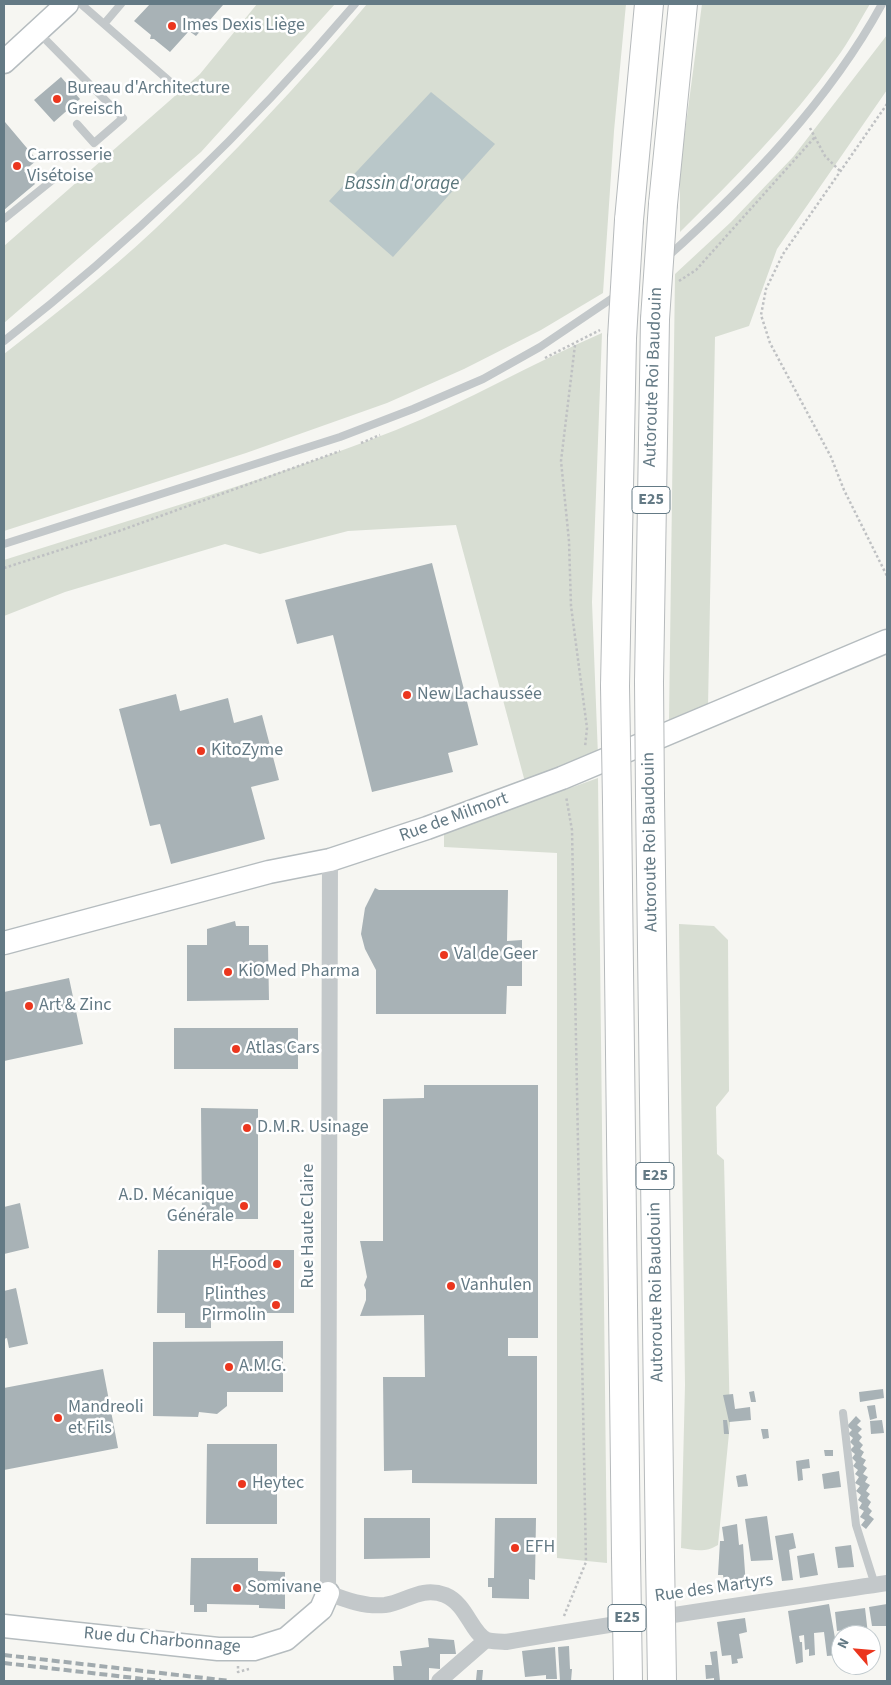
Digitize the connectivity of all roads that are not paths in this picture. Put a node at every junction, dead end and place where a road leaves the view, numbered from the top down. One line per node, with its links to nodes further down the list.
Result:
1 (67, 4): 9 (street)
2 (81, 4): 8 (lane)
3 (121, 4): 8 (lane)
4 (355, 4): 17 (lane)
5 (649, 4): 28 (highway, Autoroute Roi Baudouin / E25, bridge)
6 (683, 4): 29 (highway, Autoroute Roi Baudouin / E25, bridge)
7 (882, 4): 15 (lane)
8 (104, 24): 11 (lane)
9 (38, 32): 10 (street); 12 (lane)
10 (4, 62)
11 (175, 86)
12 (77, 124)
13 (56, 178): 14 (lane)
14 (4, 219)
15 (646, 274)
16 (631, 285): 18 (lane)
17 (4, 341)
18 (4, 544)
19 (887, 641): 20 (street, Rue de Milmort)
20 (330, 860): 21 (street, Rue de Milmort); 24 (street, Rue Haute Claire)
21 (4, 943)
22 (843, 1413): 23 (lane)
23 (881, 1584): 26 (street, Rue des Martyrs)
24 (328, 1592): 25 (street, Rue du Charbonnage); 26 (street)
25 (4, 1626)
26 (486, 1640): 27 (street)
27 (439, 1681)
28 (628, 1681)
29 (662, 1681)

